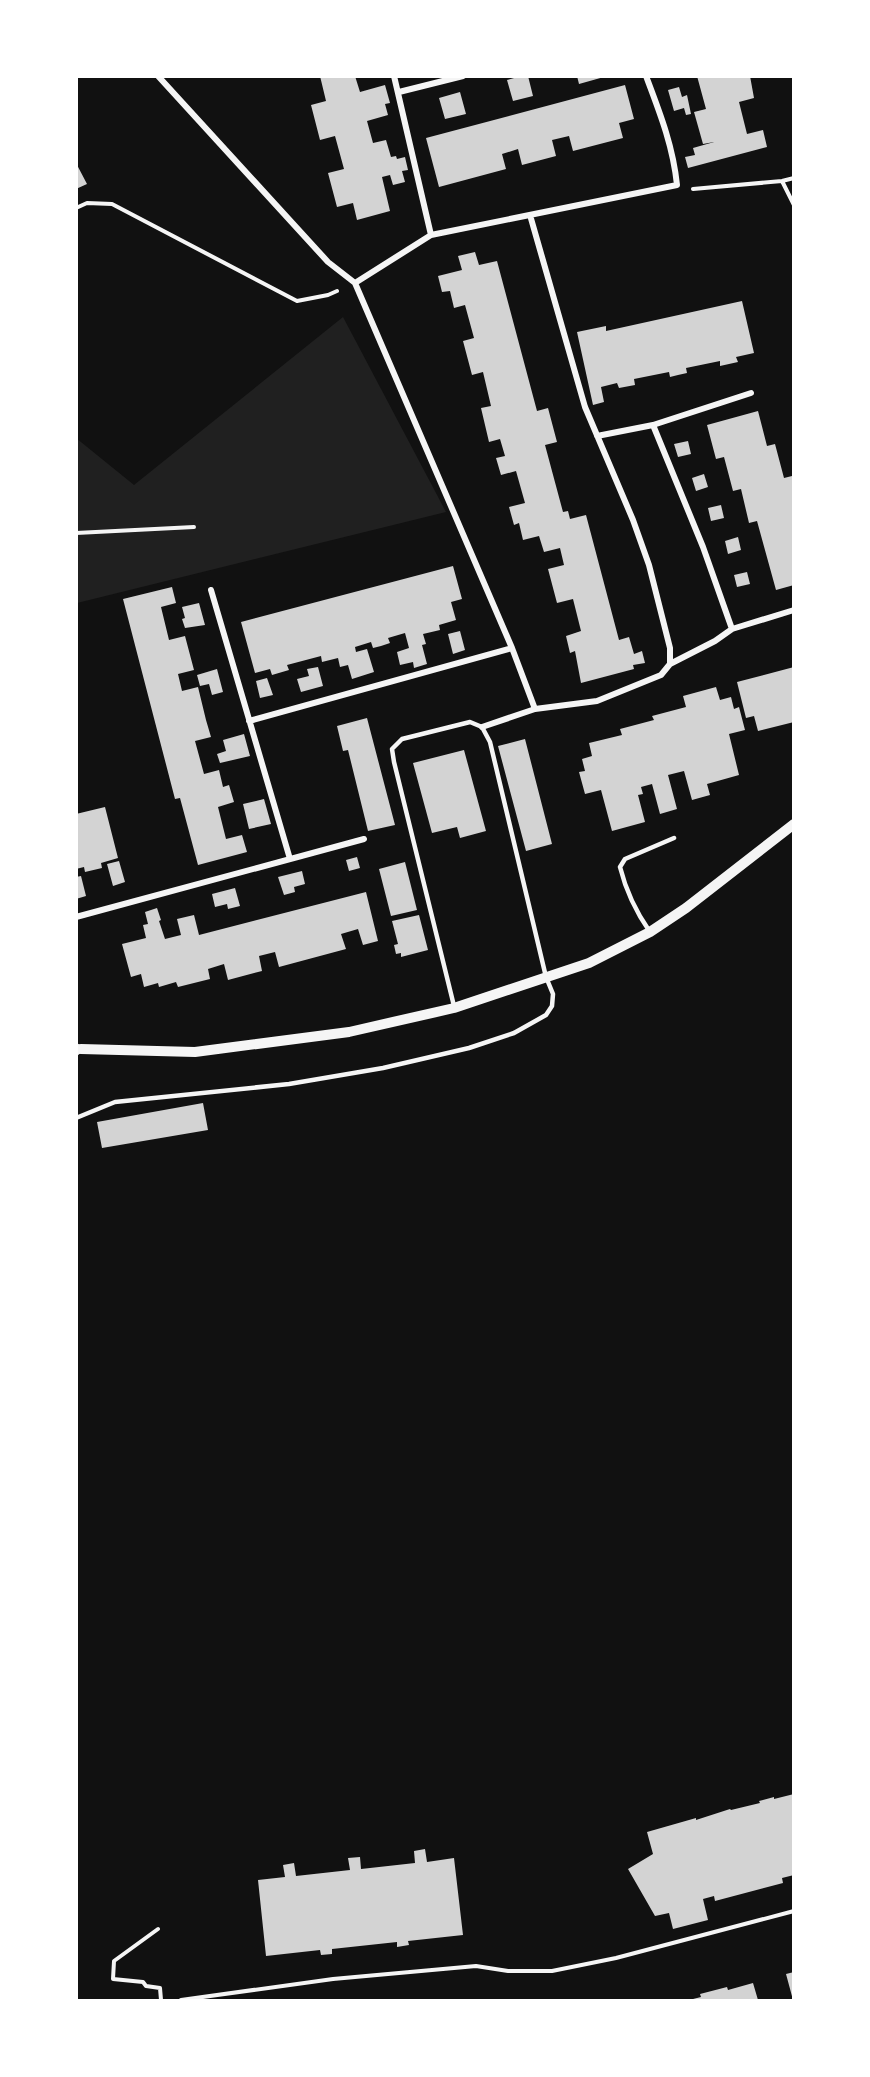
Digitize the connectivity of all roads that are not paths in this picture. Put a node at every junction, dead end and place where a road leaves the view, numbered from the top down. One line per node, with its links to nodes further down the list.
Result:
1 (158, 76): 8 (street)
2 (394, 76): 5 (street)
3 (464, 76): 5 (street)
4 (646, 76): 6 (street)
5 (399, 92): 7 (street)
6 (530, 215): 7 (street); 11 (street)
7 (431, 235): 8 (street)
8 (356, 283): 15 (street)
9 (751, 393): 10 (street)
10 (653, 425): 11 (street); 14 (street)
11 (597, 436): 16 (street)
12 (211, 590): 18 (street)
13 (794, 610): 14 (street)
14 (732, 629): 16 (street)
15 (512, 648): 17 (street); 18 (street)
16 (670, 664): 17 (street)
17 (535, 709): 19 (street)
18 (249, 721): 23 (street)
19 (482, 727): 26 (lane); 27 (lane)
20 (794, 824): 25 (street)
21 (674, 838): 25 (lane)
22 (364, 839): 23 (street)
23 (290, 859): 24 (street)
24 (76, 917)
25 (650, 932): 26 (street)
26 (546, 977): 27 (street); 29 (lane)
27 (454, 1008): 28 (street)
28 (78, 1049)
29 (76, 1118)

